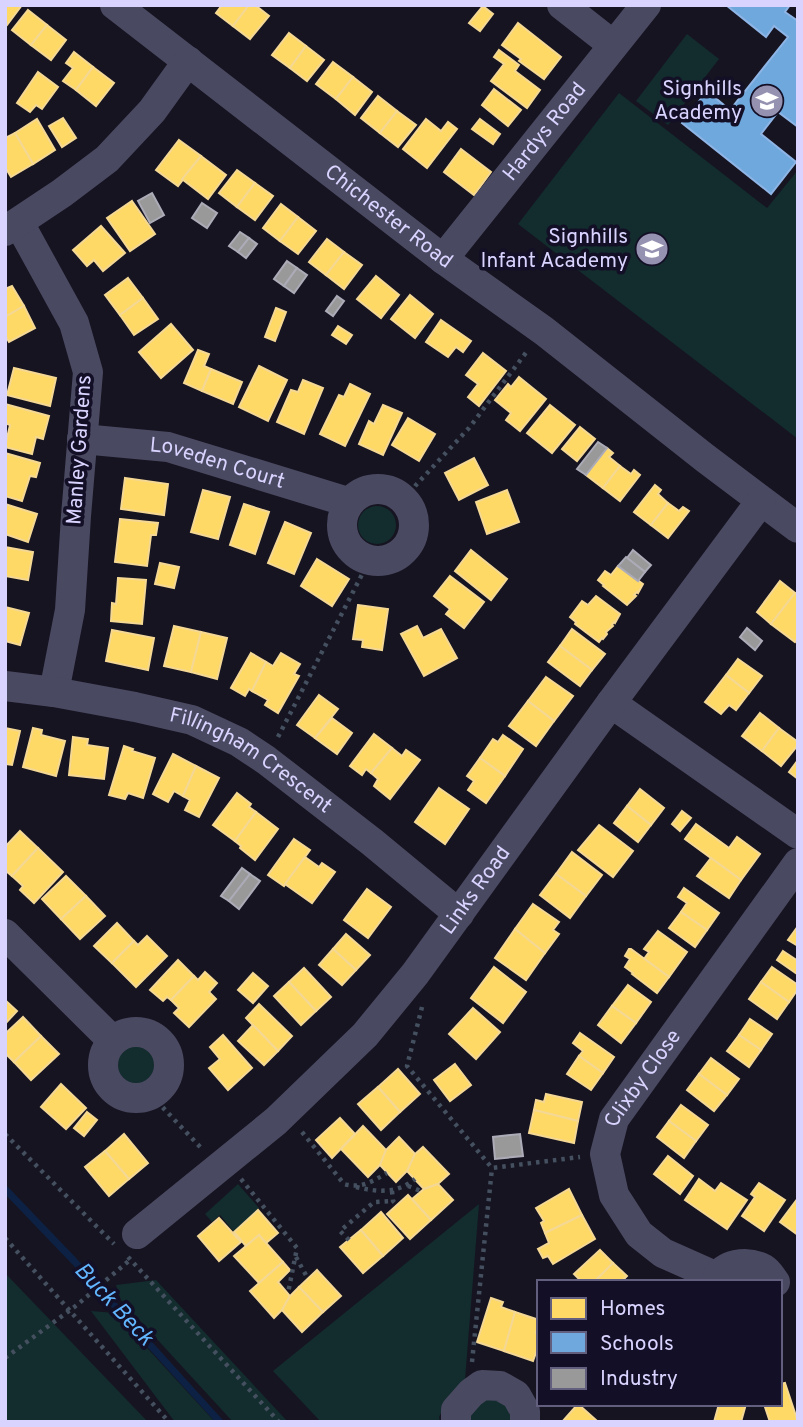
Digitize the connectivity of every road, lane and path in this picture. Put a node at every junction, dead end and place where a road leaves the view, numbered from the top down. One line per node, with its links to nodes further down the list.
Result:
1 (114, 5): 5 (street, Chichester Road)
2 (562, 5): 4 (street)
3 (646, 5): 4 (street, Hardys Road)
4 (613, 45): 7 (street, Hardys Road)
5 (188, 61): 6 (street); 7 (street, Chichester Road)
6 (12, 227): 9 (street, Manley Gardens)
7 (443, 259): 8 (street, Chichester Road)
8 (544, 331): 10 (path); 11 (street, Chichester Road)
9 (82, 439): 12 (street, Loveden Court); 16 (street, Manley Gardens)
10 (405, 500): 12 (street); 14 (street)
11 (761, 501): 13 (street, Chichester Road); 17 (street, Links Road)
12 (348, 502): 14 (street)
13 (798, 528)
14 (369, 561): 18 (path)
15 (5, 687): 16 (street, Fillingham Crescent)
16 (54, 692): 18 (street, Fillingham Crescent)
17 (611, 703): 19 (street); 21 (street, Links Road)
18 (266, 760): 21 (street, Fillingham Crescent)
19 (798, 834)
20 (798, 863): 28 (street, Clixby Close)
21 (459, 914): 23 (street, Links Road)
22 (5, 934): 24 (street)
23 (415, 974): 26 (street, Links Road); 30 (path)
24 (112, 1041): 25 (street); 25 (street)
25 (151, 1095): 29 (path)
26 (286, 1112): 29 (street, Links Road); 33 (path)
27 (5, 1134): 50 (path)
28 (605, 1154): 30 (path); 43 (street, Clixby Close)
29 (223, 1165): 37 (street, Links Road); 40 (path)
30 (492, 1168): 48 (path)
31 (387, 1173): 33 (path)
32 (415, 1179): 34 (path)
33 (351, 1186): 35 (path)
34 (407, 1186): 35 (path); 36 (path)
35 (392, 1191): 39 (path)
36 (421, 1191)
37 (138, 1234)
38 (5, 1238): 46 (path)
39 (349, 1240)
40 (296, 1256): 42 (path); 45 (path)
41 (117, 1270): 46 (path)
42 (308, 1279)
43 (716, 1279): 44 (street, Clixby Close)
44 (774, 1280)
45 (288, 1293)
46 (68, 1311): 47 (path); 49 (path)
47 (5, 1358)
48 (471, 1393): 51 (street); 52 (street)
49 (169, 1422)
50 (279, 1422)
51 (456, 1422)
52 (525, 1422)

